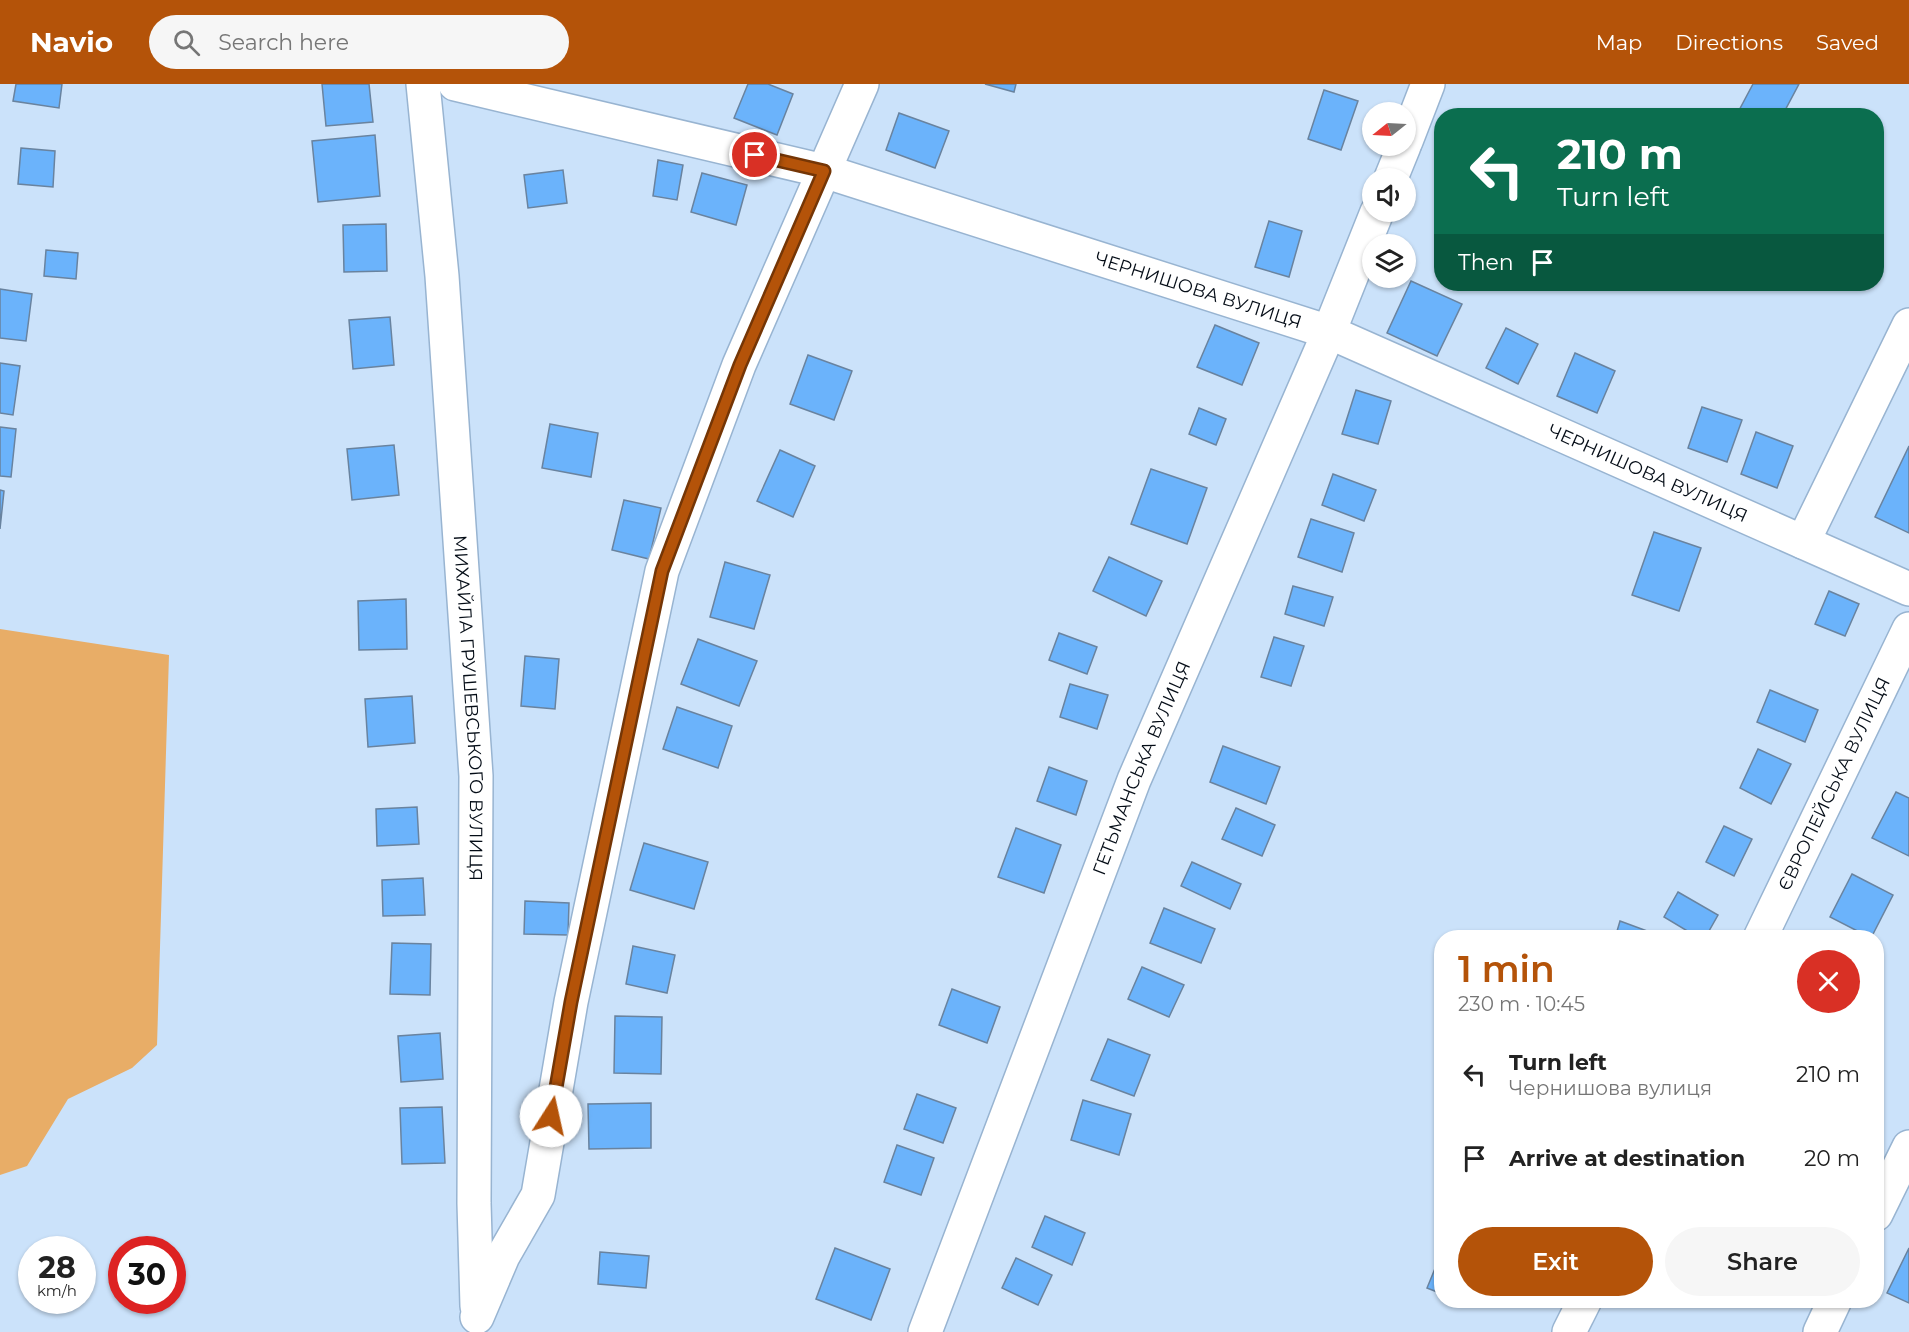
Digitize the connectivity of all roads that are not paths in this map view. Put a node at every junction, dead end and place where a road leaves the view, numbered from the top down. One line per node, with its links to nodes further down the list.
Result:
1 (423, 84): 18 (street, МИХАЙЛА ГРУШЕВСЬКОГО ВУЛИЦЯ)
2 (455, 84): 6 (street, ЧЕРНИШОВА ВУЛИЦЯ)
3 (862, 84): 6 (street)
4 (1428, 84): 5 (street)
5 (1416, 115)
6 (824, 171): 9 (street, ЧЕРНИШОВА ВУЛИЦЯ); 18 (street)
7 (1373, 222): 9 (street, ГЕТЬМАНСЬКА ВУЛИЦЯ)
8 (1909, 326): 10 (street)
9 (1329, 332): 10 (street, ЧЕРНИШОВА ВУЛИЦЯ); 19 (street, ГЕТЬМАНСЬКА ВУЛИЦЯ)
10 (1803, 542): 11 (street, ЧЕРНИШОВА ВУЛИЦЯ)
11 (1909, 589)
12 (1909, 629): 13 (street, ЄВРОПЕЙСЬКА ВУЛИЦЯ)
13 (1764, 930)
14 (1909, 1147): 15 (street)
15 (1884, 1198)
16 (1580, 1308): 20 (street)
17 (1831, 1308): 21 (street)
18 (477, 1325)
19 (925, 1332)
20 (1569, 1332)
21 (1820, 1332)

